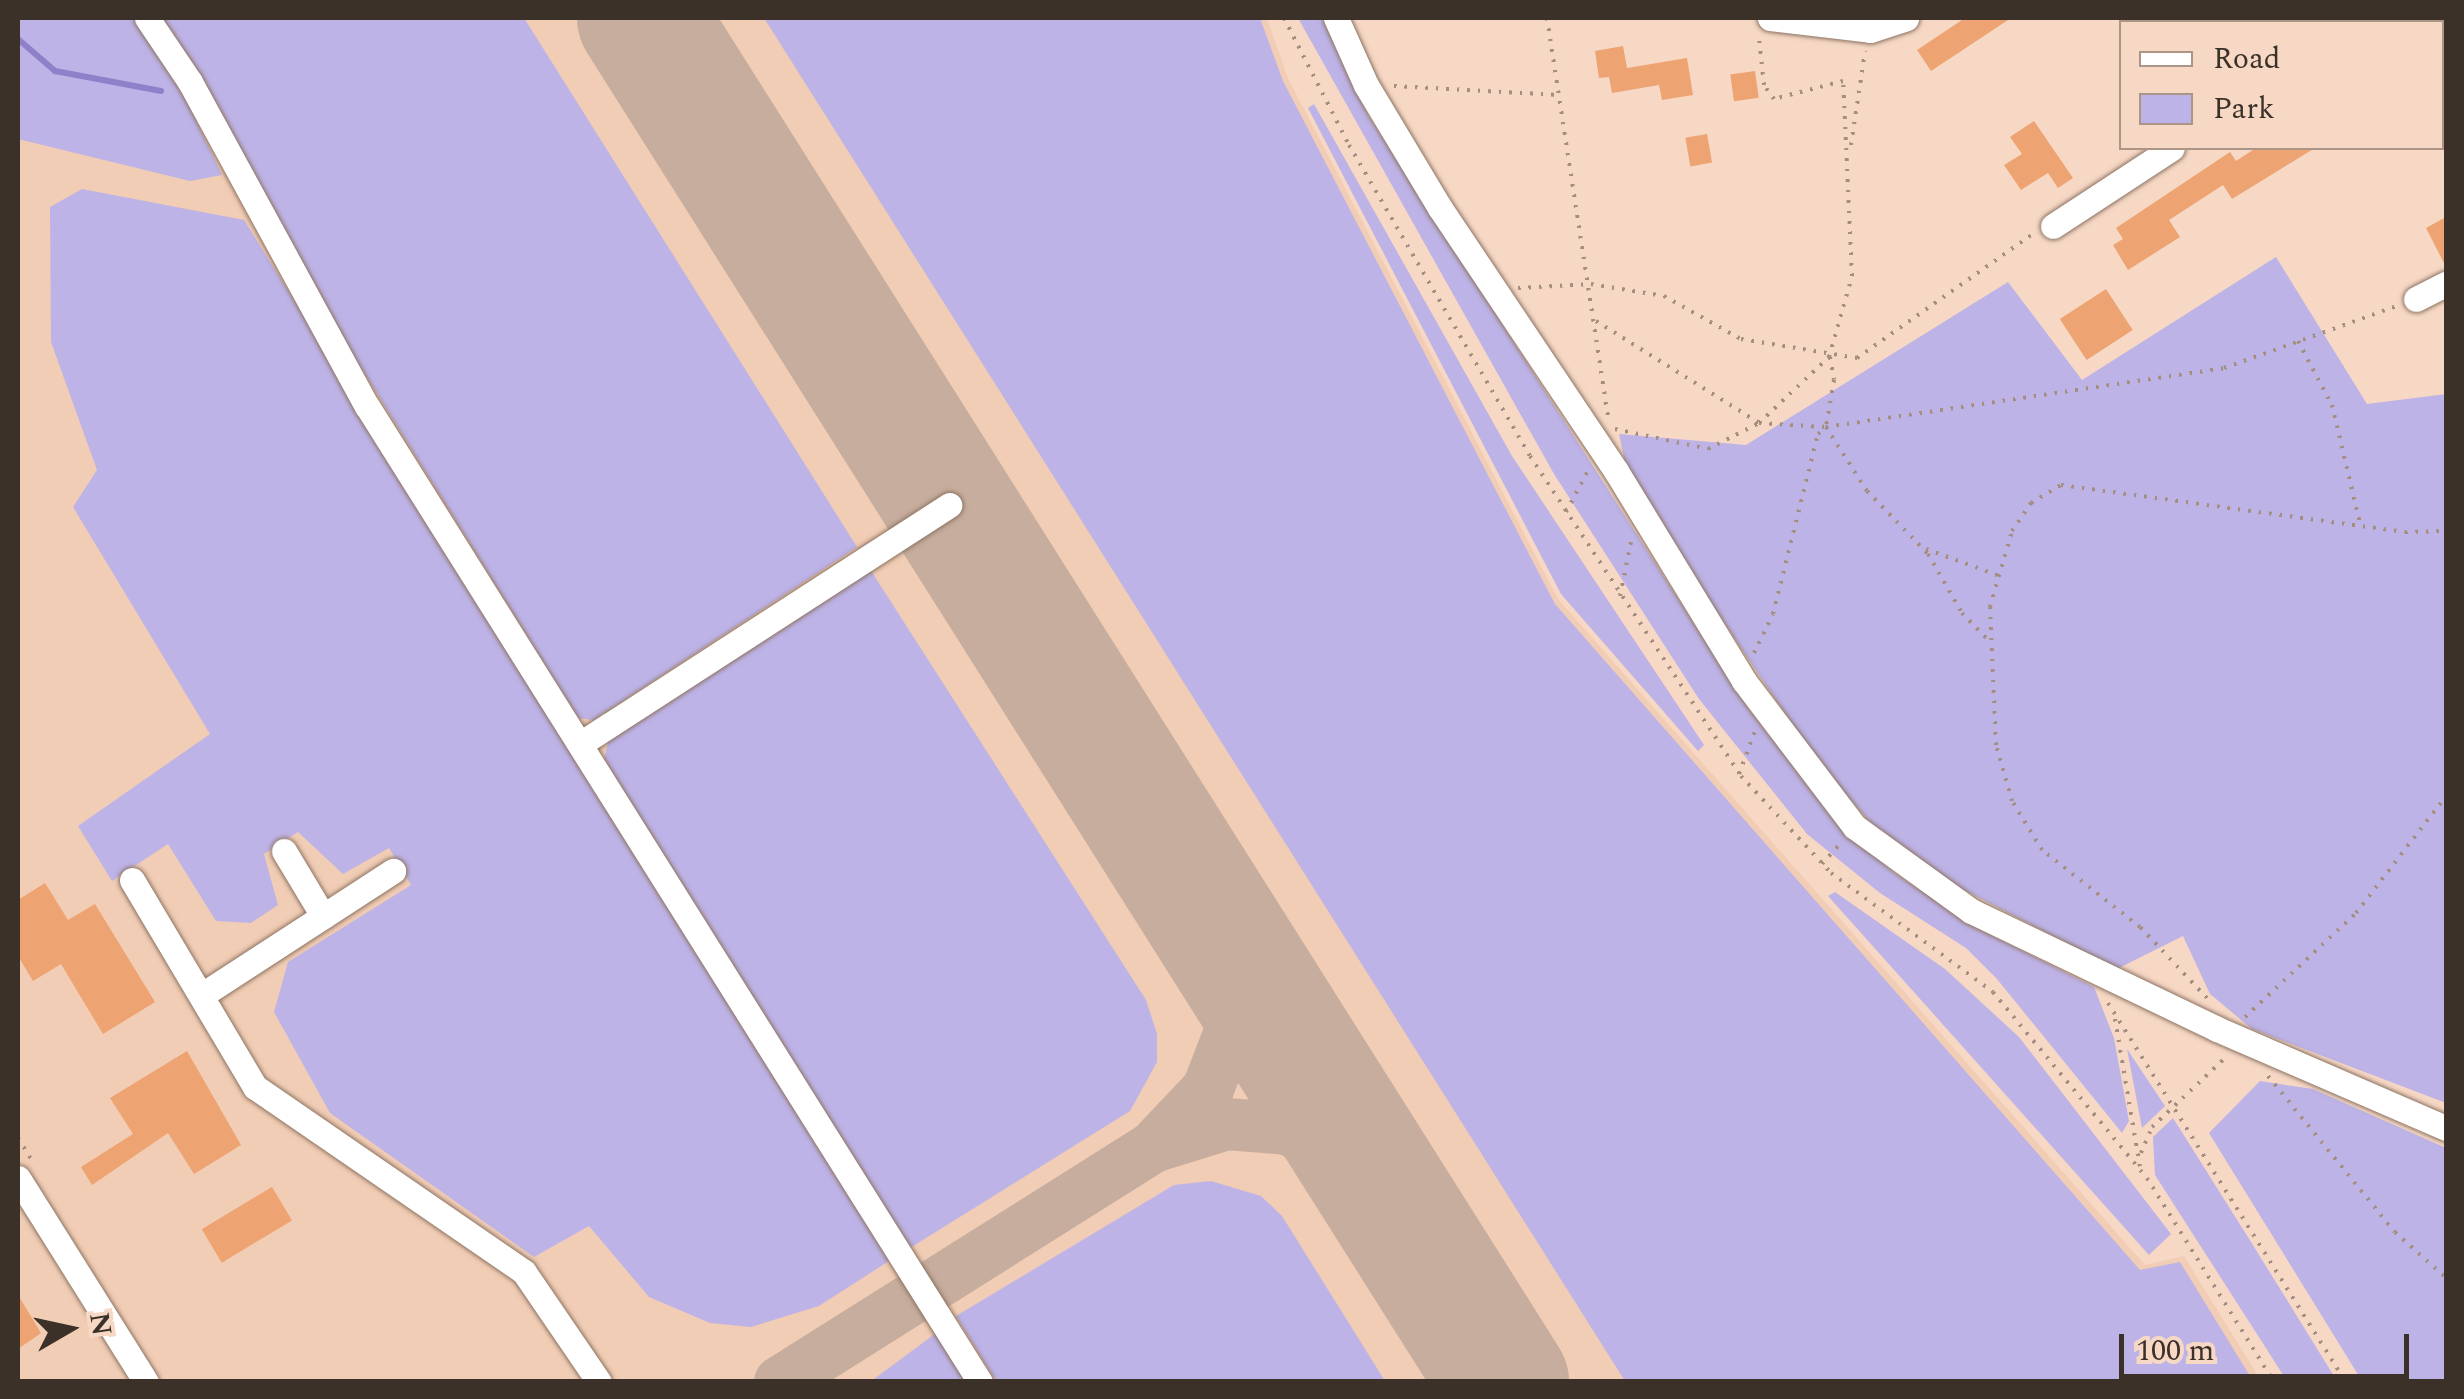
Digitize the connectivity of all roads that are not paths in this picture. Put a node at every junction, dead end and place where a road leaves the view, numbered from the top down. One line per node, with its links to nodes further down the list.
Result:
1 (147, 18): 10 (street)
2 (1336, 18): 16 (street)
3 (1906, 18): 4 (street)
4 (1764, 26)
5 (2169, 150): 6 (street)
6 (2053, 226)
7 (2446, 284): 8 (street)
8 (2416, 300)
9 (950, 505): 10 (street)
10 (580, 744): 20 (street)
11 (284, 851): 14 (street)
12 (393, 871): 14 (street)
13 (132, 880): 15 (street)
14 (323, 916): 15 (street)
15 (202, 994): 19 (street)
16 (2446, 1128)
17 (18, 1178): 18 (street)
18 (146, 1382)
19 (599, 1382)
20 (980, 1382)

